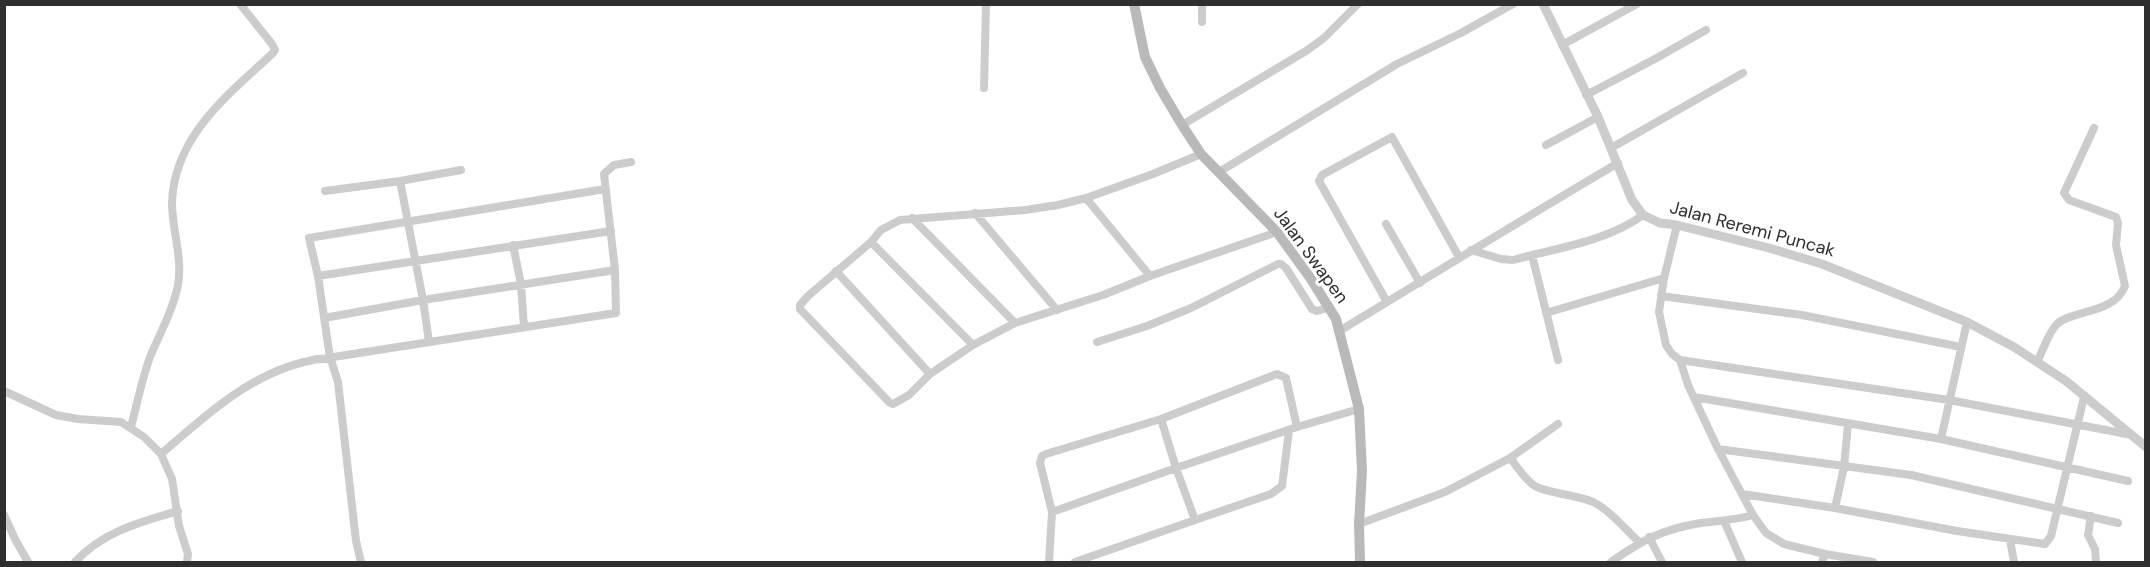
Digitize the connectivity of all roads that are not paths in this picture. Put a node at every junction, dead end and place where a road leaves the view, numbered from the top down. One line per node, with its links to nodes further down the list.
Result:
1 (240, 4): 79 (street)
2 (986, 4): 13 (street)
3 (1134, 4): 16 (main road, Jalan Swapen)
4 (1202, 4): 9 (street)
5 (1358, 4): 16 (street)
6 (1513, 4): 24 (street)
7 (1542, 4): 11 (street, Jalan Reremi Puncak)
8 (1637, 4): 11 (street)
9 (1202, 22)
10 (1706, 30): 14 (street)
11 (1563, 45): 14 (street, Jalan Reremi Puncak)
12 (1743, 73): 19 (street)
13 (984, 88)
14 (1586, 95): 15 (street, Jalan Reremi Puncak)
15 (1598, 117): 18 (street); 19 (street, Jalan Reremi Puncak)
16 (1182, 125): 20 (main road, Jalan Swapen)
17 (2094, 128): 68 (street)
18 (1546, 145)
19 (1611, 147): 22 (street, Jalan Reremi Puncak)
20 (1202, 154): 24 (main road, Jalan Swapen); 28 (street)
21 (631, 162): 26 (street)
22 (1618, 163): 30 (street, Jalan Reremi Puncak); 39 (street)
23 (461, 170): 25 (street)
24 (1219, 172): 36 (main road, Jalan Swapen)
25 (400, 181): 27 (street); 32 (street)
26 (604, 189): 32 (street); 35 (street)
27 (325, 191)
28 (1086, 198): 29 (street); 46 (street)
29 (975, 213): 31 (street); 54 (street)
30 (1643, 216): 34 (street, Jalan Reremi Puncak); 40 (street)
31 (912, 218): 37 (street); 58 (street)
32 (408, 222): 42 (street); 45 (street)
33 (1386, 224): 48 (street)
34 (1677, 225): 47 (street); 57 (street, Jalan Reremi Puncak)
35 (611, 231): 38 (street); 43 (street)
36 (1277, 232): 46 (street); 53 (main road, Jalan Swapen)
37 (871, 242): 44 (street); 63 (street)
38 (513, 245): 42 (street); 49 (street)
39 (1471, 250): 40 (street); 41 (street)
40 (1532, 255): 55 (street)
41 (1459, 257): 48 (street); 52 (street)
42 (415, 261): 45 (street); 51 (street)
43 (615, 270): 49 (street); 59 (street)
44 (836, 271): 69 (street); 69 (street)
45 (318, 276): 56 (street)
46 (1150, 276): 54 (street)
47 (1664, 278): 50 (street); 55 (street)
48 (1420, 283): 52 (street)
49 (521, 284): 51 (street); 59 (street)
50 (1661, 296): 64 (street); 67 (street)
51 (423, 300): 56 (street); 61 (street)
52 (1387, 302): 60 (street)
53 (1330, 307): 60 (main road, Jalan Swapen); 62 (street)
54 (1057, 310): 58 (street)
55 (1546, 313): 66 (street)
56 (324, 318): 65 (street)
57 (1967, 322): 64 (street); 68 (street, Jalan Reremi Puncak)
58 (1014, 323): 63 (street)
59 (524, 327): 61 (street)
60 (1341, 330): 74 (main road, Jalan Swapen)
61 (429, 342): 65 (street)
62 (1097, 342)
63 (973, 345): 69 (street)
64 (1961, 347): 73 (street)
65 (329, 358): 86 (street); 111 (street)
66 (1558, 360)
67 (1680, 360): 72 (street); 73 (street)
68 (2037, 362): 71 (street, Jalan Reremi Puncak)
69 (930, 374)
70 (4, 391): 79 (street)
71 (2084, 397): 78 (street); 82 (street, Jalan Reremi Puncak)
72 (1694, 398): 77 (street); 85 (street)
73 (1949, 400): 78 (street); 83 (street)
74 (1359, 410): 80 (street); 103 (main road, Jalan Swapen)
75 (1161, 419): 80 (street); 90 (street); 96 (street)
76 (1558, 424): 87 (street)
77 (1848, 424): 83 (street); 88 (street)
78 (2077, 426): 82 (street); 89 (street)
79 (130, 427): 86 (street)
80 (1297, 428): 81 (street)
81 (1289, 431): 90 (street); 100 (street)
82 (2133, 435): 84 (street, Jalan Reremi Puncak)
83 (1941, 439): 89 (street)
84 (2145, 447)
85 (1718, 449): 88 (street); 92 (street)
86 (161, 454): 95 (street)
87 (1510, 458): 103 (street); 106 (street)
88 (1844, 467): 93 (street); 94 (street)
89 (2068, 467): 91 (street); 94 (street)
90 (1176, 468): 96 (street); 100 (street)
91 (2128, 481)
92 (1742, 494): 93 (street); 98 (street)
93 (1835, 508): 105 (street)
94 (2057, 509): 99 (street); 105 (street)
95 (177, 512): 109 (street); 110 (street)
96 (1052, 512): 112 (street)
97 (4, 515): 108 (street)
98 (1753, 515): 101 (street); 107 (street)
99 (2091, 516): 102 (street); 120 (street)
100 (1195, 520): 113 (street)
101 (1724, 521): 104 (street); 117 (street)
102 (2118, 523)
103 (1359, 524): 114 (main road, Jalan Swapen)
104 (1649, 537): 106 (street); 116 (street)
105 (2010, 540): 119 (street)
106 (1639, 542): 115 (street)
107 (1823, 558): 118 (street)
108 (28, 562)
109 (75, 562)
110 (187, 562)
111 (361, 562)
112 (1049, 562)
113 (1075, 562)
114 (1360, 562)
115 (1611, 562)
116 (1662, 562)
117 (1742, 562)
118 (1873, 562)
119 (2014, 562)
120 (2096, 562)

